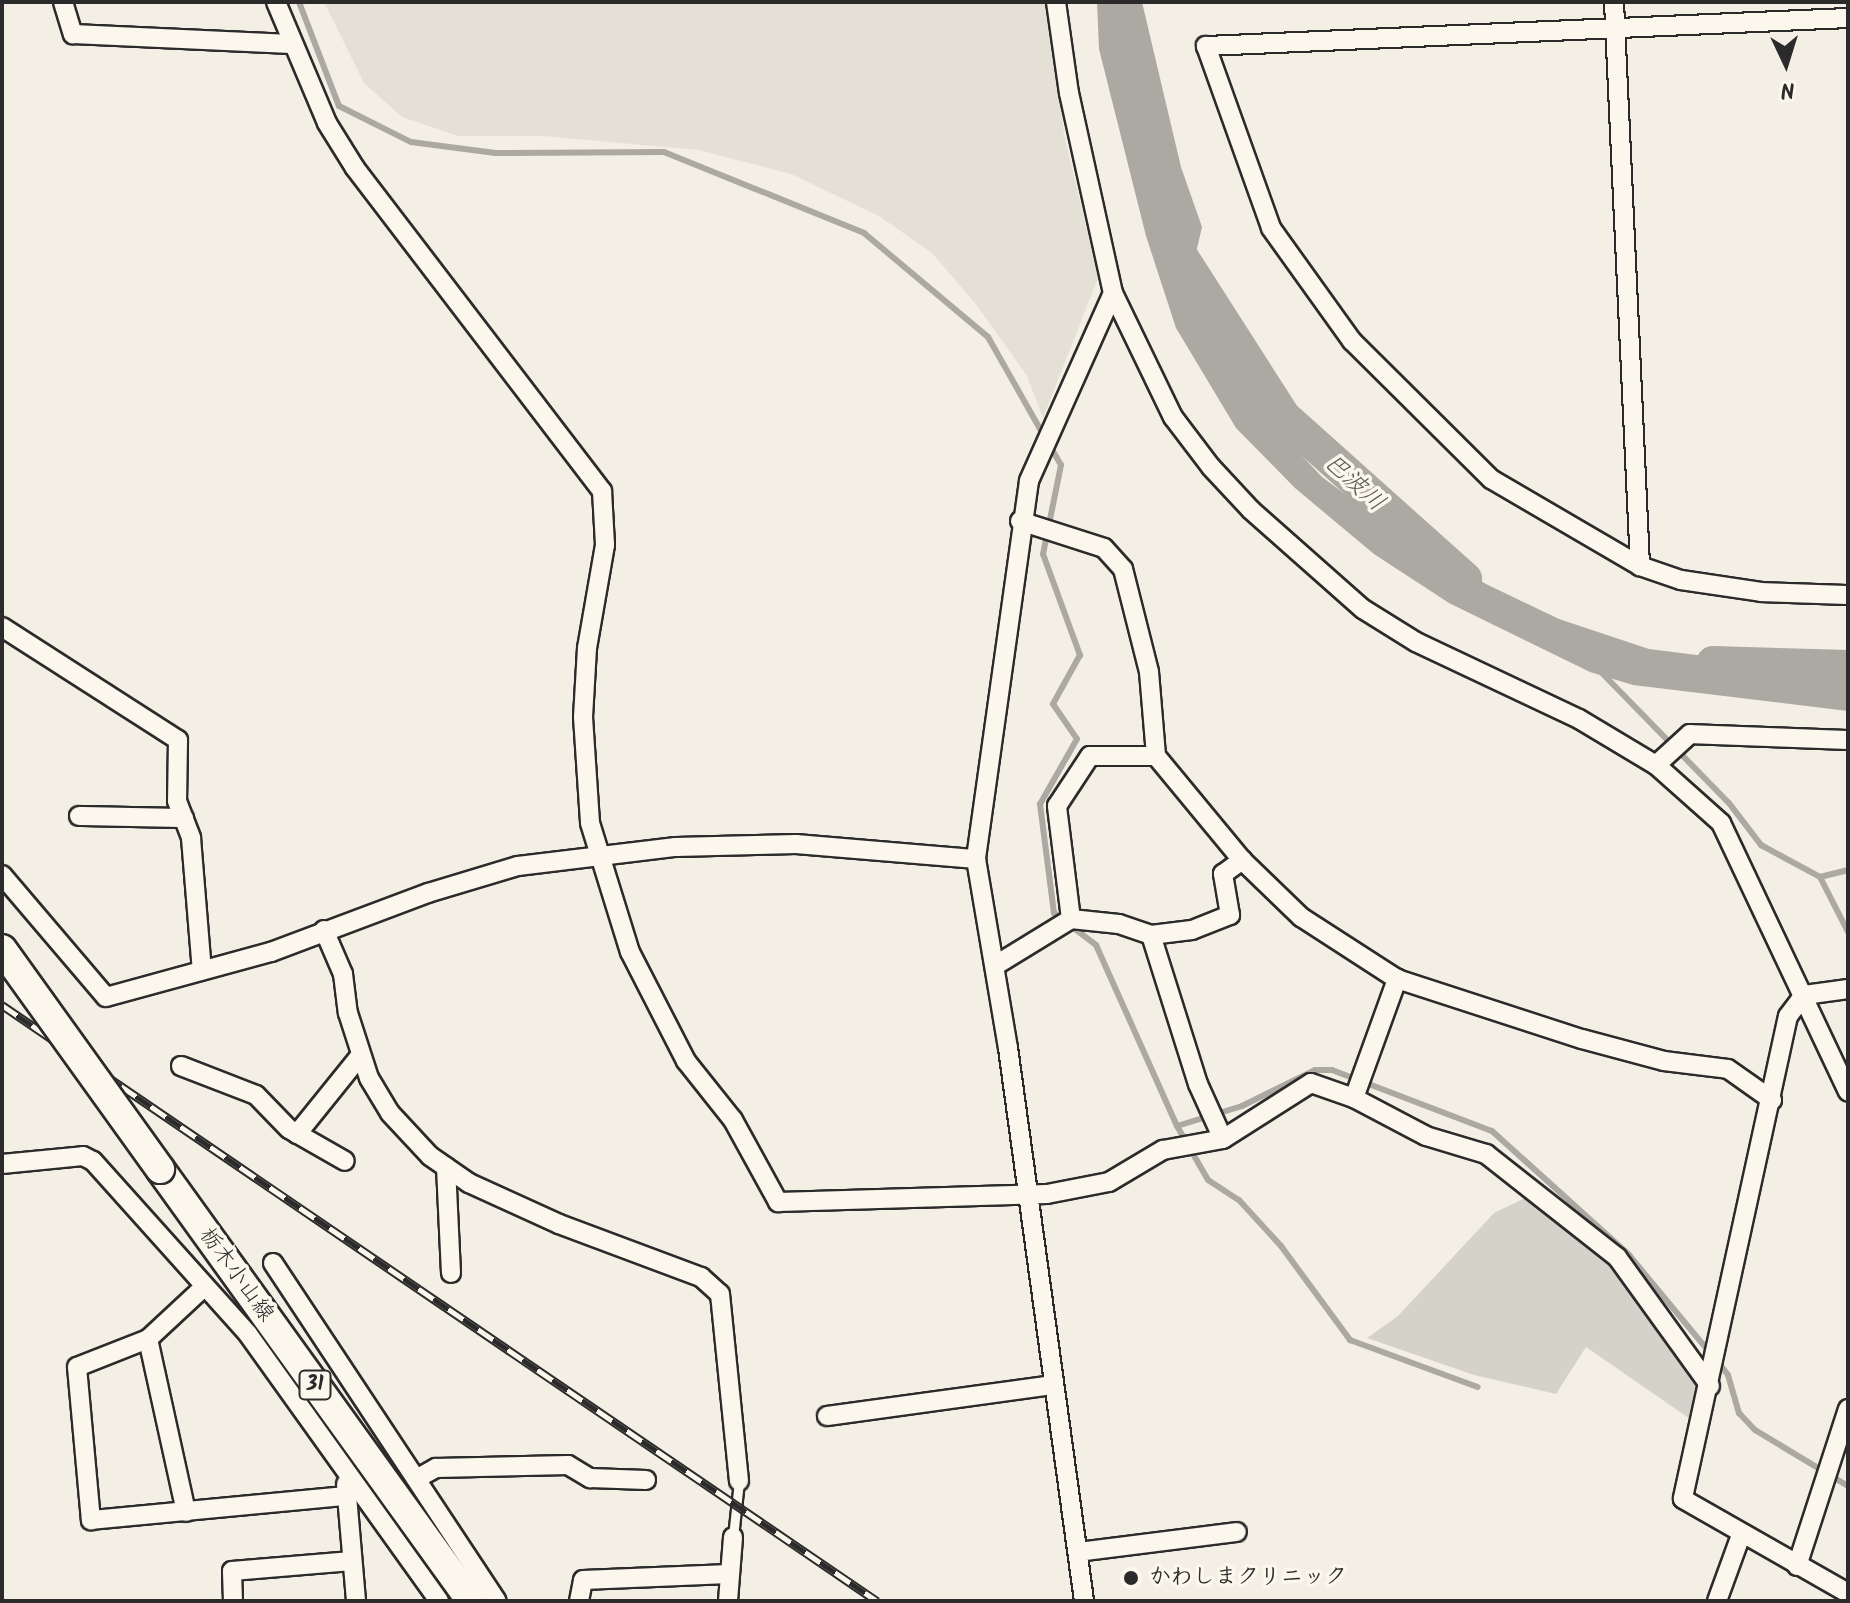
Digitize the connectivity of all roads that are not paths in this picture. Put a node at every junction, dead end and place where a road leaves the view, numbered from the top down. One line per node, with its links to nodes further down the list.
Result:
1 (63, 2): 7 (street)
2 (276, 2): 7 (street)
3 (1056, 2): 8 (street)
4 (1614, 2): 6 (street)
5 (1848, 18): 6 (street)
6 (1615, 30): 10 (street); 10 (street)
7 (291, 44): 18 (street)
8 (1113, 293): 9 (street); 15 (street)
9 (1020, 521): 14 (street); 19 (street)
10 (1640, 566): 11 (street)
11 (1848, 595)
12 (2, 627): 17 (street)
13 (1848, 740): 15 (street)
14 (1156, 756): 20 (street); 22 (street)
15 (1656, 765): 30 (street)
16 (79, 816): 17 (street)
17 (184, 818): 27 (street)
18 (598, 853): 19 (street); 23 (street); 41 (street)
19 (976, 859): 26 (street)
20 (1242, 860): 24 (street); 28 (street)
21 (2, 875): 27 (street)
22 (1071, 919): 24 (street); 26 (street)
23 (324, 930): 27 (street); 31 (street)
24 (1151, 935): 37 (street)
25 (2, 949): 67 (main road, 栃木小山線 / 31, bridge)
26 (996, 965): 41 (street)
27 (202, 971)
28 (1397, 979): 34 (street); 35 (street)
29 (1848, 989): 30 (street)
30 (1804, 995): 33 (street); 35 (street)
31 (360, 1056): 36 (street); 40 (street)
32 (181, 1066): 36 (street)
33 (1848, 1092)
34 (1354, 1098): 37 (street); 47 (street)
35 (1772, 1100): 47 (street)
36 (297, 1134): 38 (street)
37 (1223, 1139): 41 (street)
38 (345, 1161)
39 (2, 1164): 44 (street)
40 (446, 1167): 43 (street); 53 (street)
41 (1027, 1193): 46 (street)
42 (273, 1263): 51 (street)
43 (451, 1273)
44 (204, 1287): 45 (street); 50 (street)
45 (148, 1339): 55 (street); 55 (street)
46 (1054, 1385): 49 (street); 59 (street)
47 (1710, 1386): 57 (street)
48 (1848, 1409): 61 (street)
49 (827, 1416)
50 (347, 1473): 54 (street); 66 (street)
51 (416, 1479): 52 (street); 68 (street)
52 (646, 1480)
53 (739, 1481): 58 (lane)
54 (345, 1496): 55 (street); 60 (street)
55 (186, 1512)
56 (1237, 1532): 59 (street)
57 (1741, 1535): 61 (street); 72 (street)
58 (733, 1537): 62 (street)
59 (1078, 1552): 71 (street)
60 (352, 1561): 64 (street); 65 (street)
61 (1797, 1566): 63 (street)
62 (729, 1574): 69 (street); 70 (street)
63 (1848, 1593)
64 (233, 1601)
65 (356, 1601)
66 (439, 1601)
67 (471, 1601)
68 (497, 1601)
69 (579, 1601)
70 (728, 1601)
71 (1084, 1601)
72 (1717, 1601)

